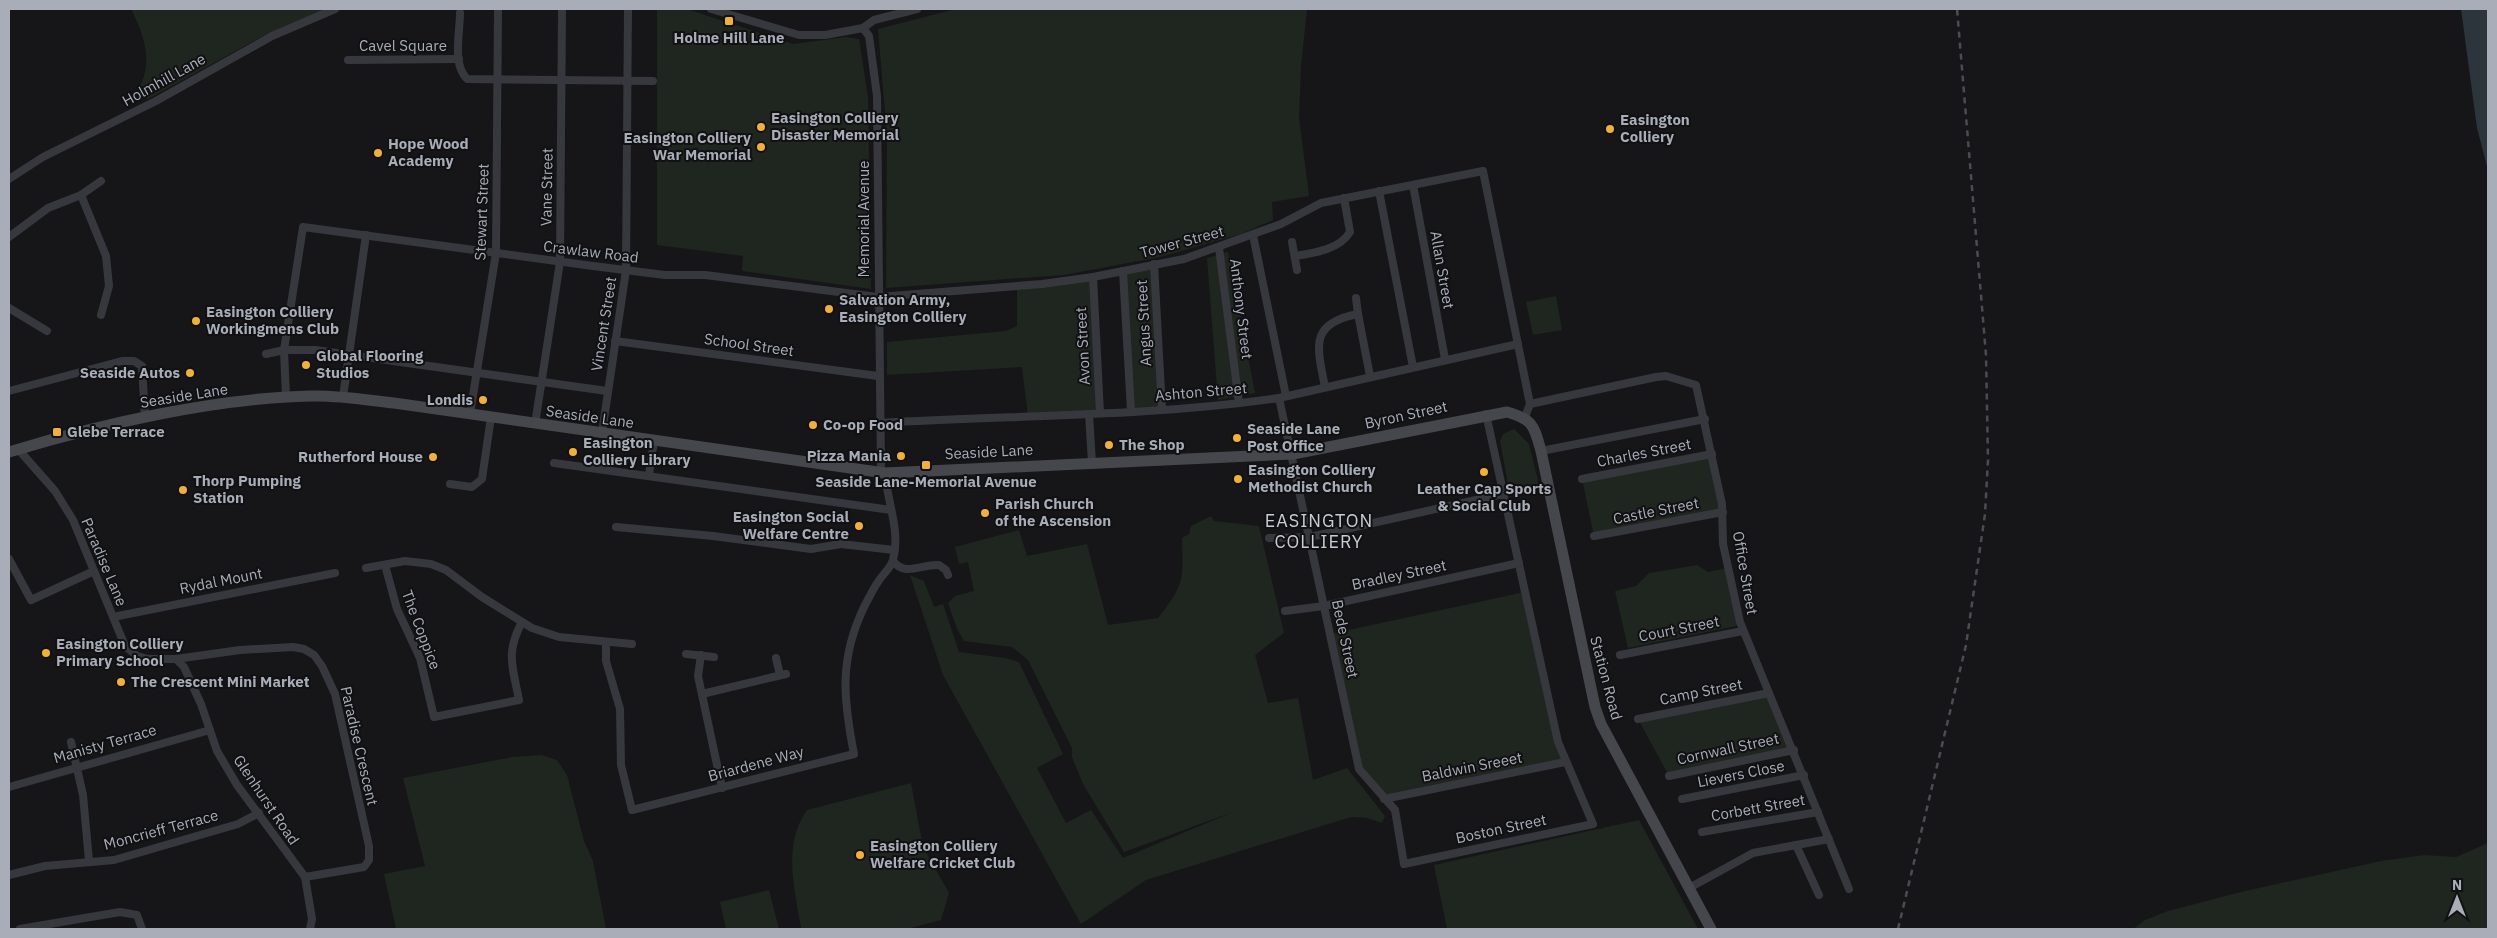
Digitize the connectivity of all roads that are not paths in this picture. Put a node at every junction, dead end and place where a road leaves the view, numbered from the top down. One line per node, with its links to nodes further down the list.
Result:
1 (335, 9): 16 (street, Holmhill Lane)
2 (498, 9): 12 (street, Stewart Street)
3 (562, 9): 13 (street, Vane Street)
4 (628, 9): 14 (street, Vincent Street)
5 (710, 9): 7 (street)
6 (917, 9): 9 (street)
7 (721, 10): 9 (street)
8 (460, 13): 10 (street)
9 (862, 28): 35 (street, Memorial Avenue)
10 (459, 59): 11 (street, Cavel Square); 12 (street)
11 (348, 60)
12 (499, 79): 13 (street); 27 (street, Stewart Street)
13 (563, 80): 14 (street); 29 (street, Vane Street)
14 (628, 81): 15 (street); 31 (street, Vincent Street)
15 (653, 81)
16 (9, 179)
17 (101, 181): 20 (street)
18 (1412, 185): 19 (street, Tower Street); 42 (street, Tower Street); 46 (street, Allan Street)
19 (1379, 191): 21 (street, Tower Street); 47 (street)
20 (81, 195): 24 (street); 39 (street)
21 (1344, 198): 23 (street, Tower Street); 28 (street)
22 (366, 235): 27 (street, Crawlaw Road); 43 (street, Crawlaw Road); 45 (street)
23 (1253, 235): 26 (street, Tower Street); 57 (street, Bede Street)
24 (9, 237)
25 (1292, 242): 28 (street)
26 (1219, 248): 30 (street, Tower Street); 58 (street, Anthony Street)
27 (496, 253): 29 (street, Crawlaw Road); 48 (street, Stewart Street)
28 (1294, 256): 33 (street)
29 (560, 262): 31 (street, Crawlaw Road); 51 (street, Vane Street)
30 (1154, 264): 32 (street, Tower Street); 60 (street, Angus Street)
31 (626, 270): 35 (street, Crawlaw Road); 41 (street, Vincent Street)
32 (1123, 270): 34 (street, Tower Street); 61 (street)
33 (1297, 270)
34 (1093, 277): 35 (street, Tower Street); 62 (street, Avon Street)
35 (878, 296): 49 (street, Memorial Avenue)
36 (1356, 298): 38 (street)
37 (9, 308): 40 (street)
38 (1358, 314): 50 (street); 52 (street)
39 (101, 316)
40 (47, 331)
41 (615, 341): 49 (street, School Street); 54 (street, Vincent Street)
42 (1518, 344): 46 (street, Ashton Street); 59 (street)
43 (284, 350): 44 (street); 45 (street); 55 (street)
44 (266, 354)
45 (348, 354): 48 (street); 56 (street)
46 (1445, 360): 47 (street, Ashton Street)
47 (1413, 367): 50 (street, Ashton Street)
48 (477, 373): 51 (street); 63 (street, Stewart Street)
49 (878, 376): 70 (street, Memorial Avenue)
50 (1370, 376): 52 (street, Ashton Street)
51 (541, 381): 54 (street); 71 (street, Vane Street)
52 (1325, 387): 57 (street, Ashton Street)
53 (9, 391): 66 (street)
54 (608, 391): 72 (street, Vincent Street)
55 (286, 397): 56 (main road, Seaside Lane); 66 (main road, Seaside Lane)
56 (343, 397): 63 (main road, Seaside Lane)
57 (1282, 397): 58 (street, Ashton Street); 76 (street, Bede Street)
58 (1240, 403): 60 (street, Ashton Street)
59 (1530, 404): 68 (street); 69 (street, Office Street)
60 (1162, 410): 61 (street, Ashton Street)
61 (1131, 411): 62 (street, Ashton Street)
62 (1100, 413): 64 (street, Ashton Street)
63 (470, 414): 67 (main road, Seaside Lane)
64 (1089, 414): 70 (street, Ashton Street); 79 (street)
65 (1486, 414): 68 (main road, Byron Street); 76 (main road, Byron Street); 84 (street)
66 (145, 417): 74 (main road, Seaside Lane)
67 (490, 417): 71 (main road, Seaside Lane); 83 (street)
68 (1525, 417): 75 (main road, Station Road)
69 (1705, 419): 75 (street); 77 (street, Office Street)
70 (880, 423): 80 (street, Memorial Avenue)
71 (534, 424): 72 (main road, Seaside Lane)
72 (602, 433): 73 (main road, Seaside Lane)
73 (654, 441): 80 (main road, Seaside Lane); 81 (street)
74 (13, 451): 97 (street, Paradise Lane)
75 (1541, 451): 136 (main road, Station Road)
76 (1292, 454): 79 (main road, Seaside Lane); 89 (street, Bede Street)
77 (1712, 454): 82 (street, Charles Street); 86 (street, Office Street)
78 (554, 463): 81 (street)
79 (1092, 463): 80 (main road, Seaside Lane)
80 (883, 473): 85 (street, Memorial Avenue)
81 (649, 475): 85 (street)
82 (1582, 479)
83 (450, 484)
84 (1504, 494): 89 (street); 94 (street)
85 (891, 510): 91 (street, Memorial Avenue)
86 (1723, 512): 88 (street, Castle Street); 104 (street, Office Street)
87 (616, 527): 91 (street)
88 (1594, 536)
89 (1310, 537): 90 (street); 100 (street, Bede Street)
90 (1269, 538)
91 (894, 550): 93 (street, Memorial Avenue)
92 (9, 559): 97 (street)
93 (893, 561): 99 (street); 124 (street, Briardene Way)
94 (1518, 563): 100 (street, Bradley Street); 119 (street)
95 (385, 565): 96 (street); 103 (street); 103 (street, The Coppice)
96 (366, 568)
97 (94, 571): 102 (street, Paradise Lane)
98 (335, 573): 102 (street, Rydal Mount)
99 (948, 575)
100 (1324, 606): 101 (street, Bradley Street); 125 (street, Bede Street)
101 (1285, 611)
102 (113, 617): 112 (street, Paradise Lane)
103 (522, 622): 105 (street)
104 (1743, 631): 109 (street, Court Street); 113 (street, Office Street)
105 (606, 643): 106 (street); 124 (street, Briardene Way)
106 (632, 644)
107 (686, 654): 108 (street)
108 (701, 655): 110 (street); 114 (street)
109 (1620, 655)
110 (714, 657)
111 (776, 658): 114 (street)
112 (176, 659): 116 (street, Glenhurst Road); 135 (street, Paradise Crescent)
113 (1769, 693): 115 (street, Camp Street); 118 (street, Office Street)
114 (702, 694): 124 (street)
115 (1638, 719)
116 (210, 730): 120 (street, Manisty Terrace); 128 (street, Glenhurst Road)
117 (71, 742): 120 (street)
118 (1794, 750): 121 (street, Office Street); 122 (street, Cornwall Street)
119 (1565, 762): 125 (street, Baldwin Sreeet); 133 (street, Boston Street)
120 (78, 766): 123 (street, Manisty Terrace); 132 (street)
121 (1804, 775): 126 (street, Lievers Close); 127 (street, Office Street)
122 (1668, 776)
123 (9, 787)
124 (722, 788)
125 (1384, 799): 133 (street, Bede Street)
126 (1682, 799)
127 (1818, 812): 129 (street, Corbett Street); 130 (street, Office Street)
128 (259, 813): 132 (street, Moncrieff Terrace); 135 (street, Glenhurst Road)
129 (1702, 832)
130 (1829, 839): 131 (street); 137 (street, Office Street)
131 (1796, 845): 136 (street); 138 (street)
132 (88, 862): 134 (street, Moncrieff Terrace)
133 (1415, 862)
134 (9, 875)
135 (305, 878): 141 (street, Glenhurst Road)
136 (1689, 888): 142 (main road, Station Road)
137 (1849, 889)
138 (1819, 895)
139 (20, 929): 140 (street)
140 (142, 929)
141 (310, 929)
142 (1711, 929)

